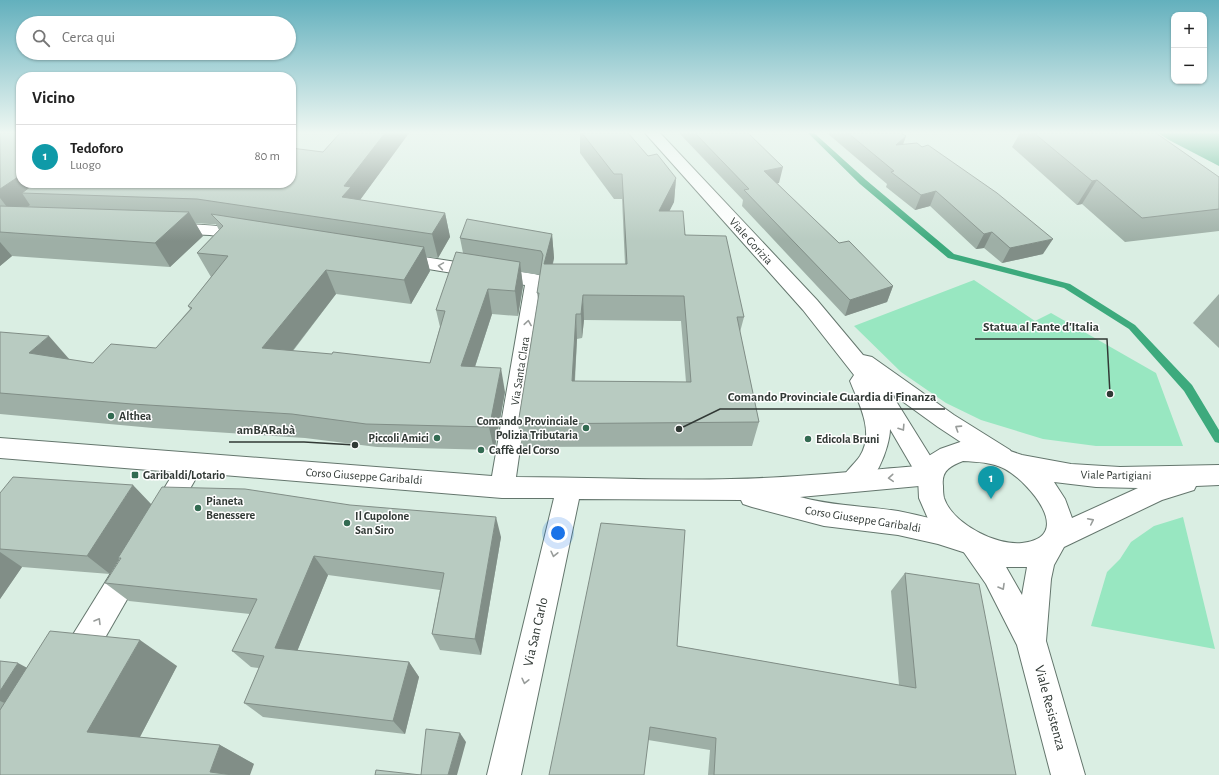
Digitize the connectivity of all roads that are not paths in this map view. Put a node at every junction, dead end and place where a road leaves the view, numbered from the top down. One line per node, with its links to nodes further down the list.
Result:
1 (686, 169): 5 (street, Viale Gorizia)
2 (154, 228): 3 (street)
3 (264, 239)
4 (380, 256): 12 (street, Via Santa Clara, one-way to 4)
5 (848, 350): 7 (street, Viale Gorizia, one-way to 5); 9 (street, Viale Gorizia, one-way to 9); 11 (street, Viale Gorizia)
6 (0, 448): 8 (street, Corso Giuseppe Garibaldi)
7 (1008, 460): 9 (street); 10 (street, Viale Partigiani); 15 (street)
8 (192, 463): 12 (street, Corso Giuseppe Garibaldi); 18 (street, one-way to 8)
9 (930, 475): 11 (street, Corso Giuseppe Garibaldi, one-way to 11); 16 (street)
10 (1219, 475): 15 (street, Viale Partigiani, one-way to 10)
11 (853, 481): 14 (street, Corso Giuseppe Garibaldi)
12 (502, 486): 13 (street, Corso Giuseppe Garibaldi)
13 (569, 489): 14 (street, Corso Giuseppe Garibaldi); 19 (street, Via San Carlo, one-way to 19)
14 (730, 490): 16 (street, Corso Giuseppe Garibaldi)
15 (1053, 541): 16 (street); 17 (street, Viale Resistenza)
16 (972, 544): 17 (street, Viale Resistenza, one-way to 17)
17 (1031, 641): 20 (street, Viale Resistenza)
18 (64, 680)
19 (504, 775)
20 (1068, 775)

